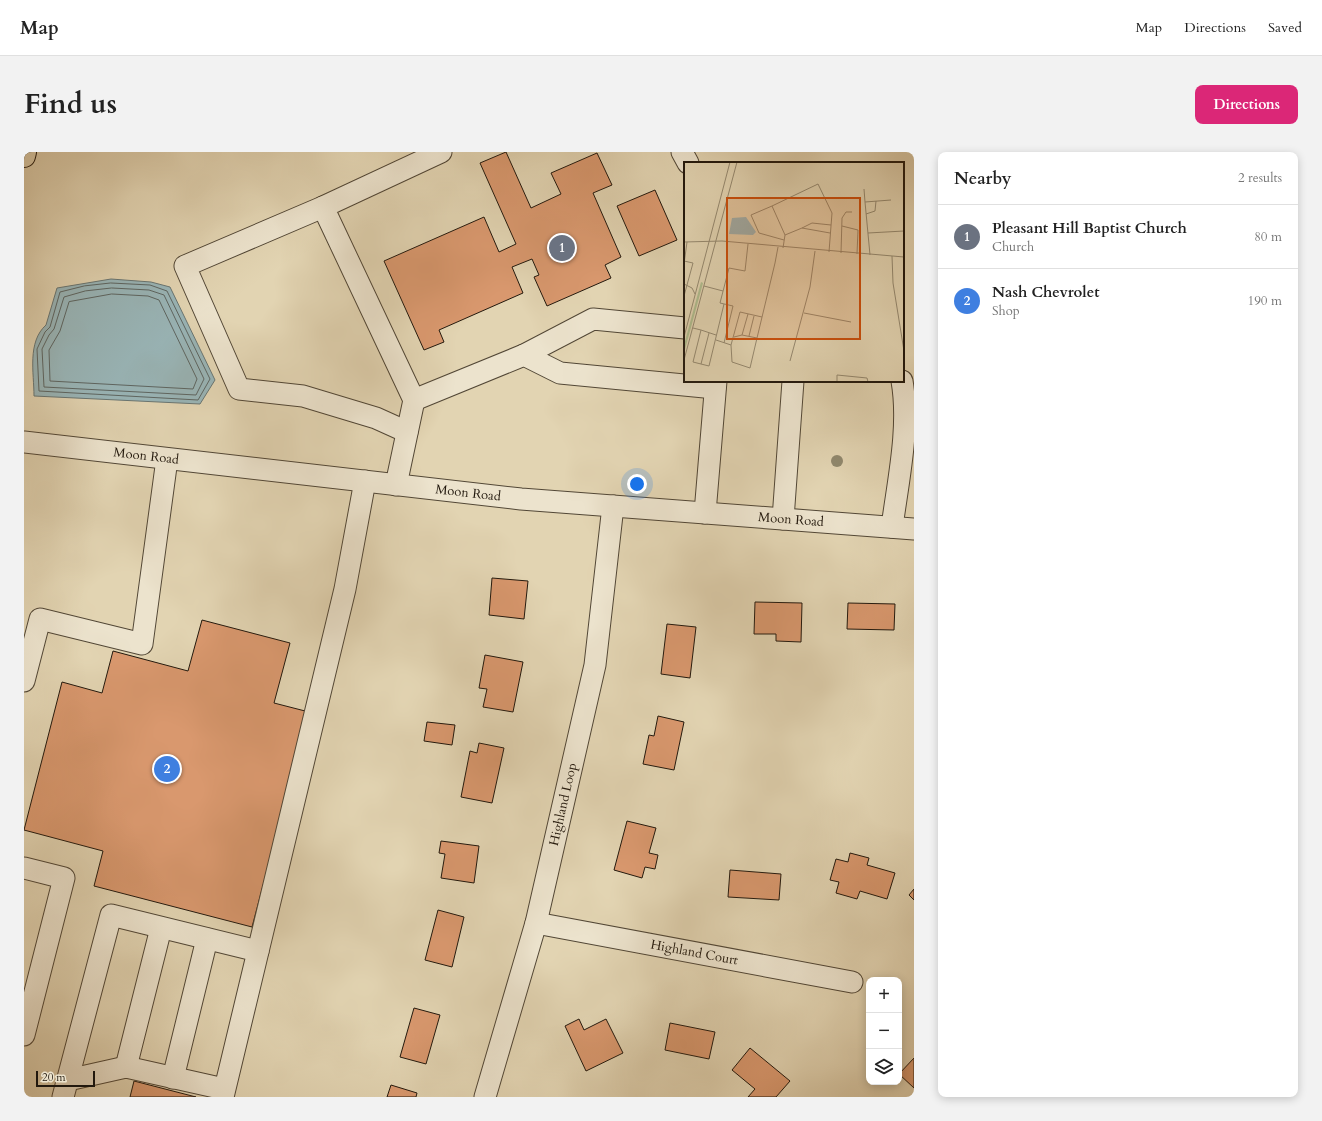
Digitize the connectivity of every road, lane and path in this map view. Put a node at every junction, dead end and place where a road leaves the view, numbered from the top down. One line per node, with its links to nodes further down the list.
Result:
1 (25, 152): 4 (highway)
2 (441, 152): 6 (street)
3 (682, 152): 5 (street)
4 (24, 156)
5 (687, 162)
6 (323, 206): 12 (street); 13 (street)
7 (684, 328): 8 (street)
8 (524, 355): 11 (street); 12 (street)
9 (792, 382): 20 (street)
10 (902, 382): 21 (street)
11 (716, 385): 19 (street)
12 (414, 400): 13 (street)
13 (407, 432): 17 (street)
14 (24, 442): 15 (street, Moon Road)
15 (167, 459): 16 (street, Moon Road); 23 (street)
16 (365, 481): 17 (street, Moon Road); 28 (street)
17 (396, 485): 18 (street, Moon Road)
18 (613, 506): 19 (street, Moon Road); 25 (street, Highland Loop)
19 (704, 513): 20 (street, Moon Road)
20 (783, 519): 21 (street, Moon Road)
21 (892, 527): 22 (street, Moon Road)
22 (914, 529)
23 (24, 681)
24 (24, 868): 30 (street)
25 (536, 923): 29 (street, Highland Court); 35 (street, Highland Loop)
26 (161, 928): 27 (street); 31 (street); 33 (street)
27 (207, 939): 28 (street); 32 (street)
28 (258, 951): 34 (street)
29 (852, 982)
30 (24, 1035)
31 (126, 1067): 32 (street); 33 (street)
32 (173, 1078): 34 (street)
33 (66, 1089)
34 (224, 1093)
35 (485, 1097)

